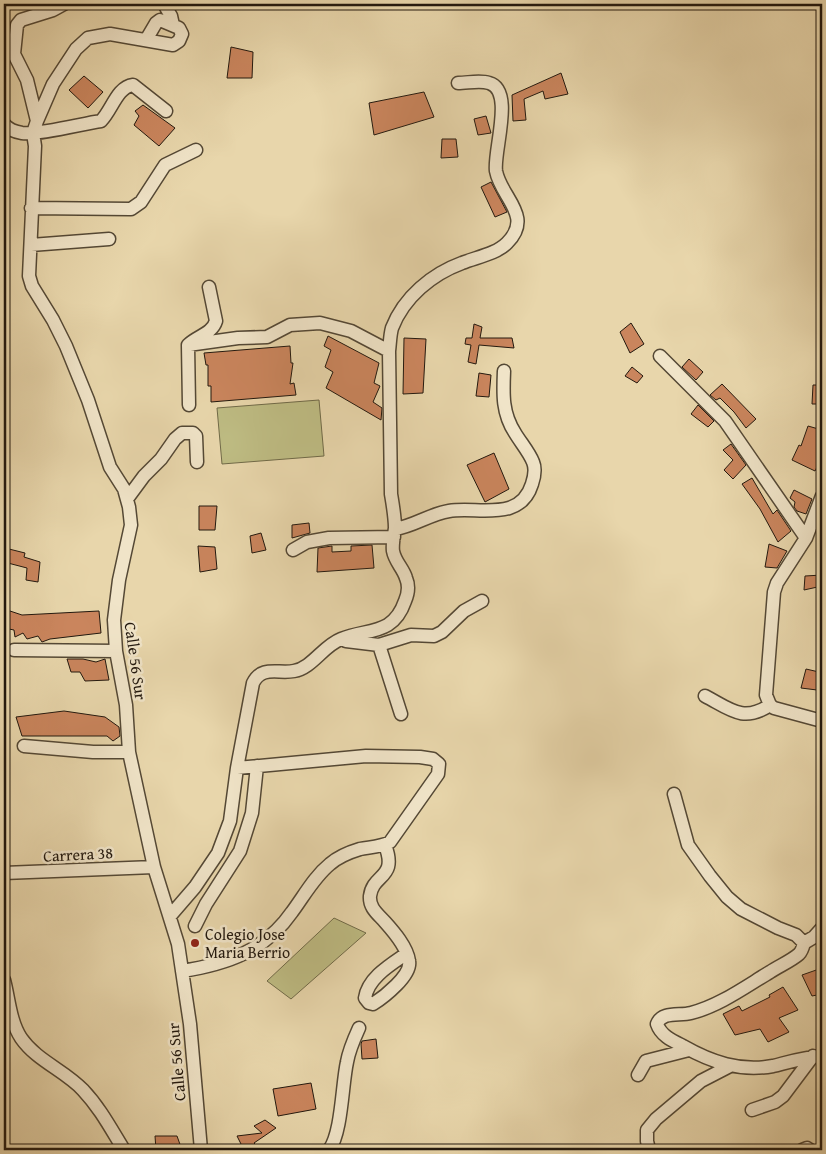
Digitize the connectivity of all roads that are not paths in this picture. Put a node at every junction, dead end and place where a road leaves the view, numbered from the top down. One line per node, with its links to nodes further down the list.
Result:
1 (64, 4): 8 (street, Calle 56 Sur)
2 (164, 4): 3 (street)
3 (172, 24): 4 (street); 4 (street)
4 (146, 40): 8 (street)
5 (458, 83): 15 (street)
6 (166, 111): 8 (street)
7 (4, 124): 8 (street)
8 (35, 127): 10 (street, Calle 56 Sur)
9 (196, 150): 10 (street)
10 (31, 208): 12 (street, Calle 56 Sur)
11 (109, 239): 12 (street)
12 (31, 245): 21 (street, Calle 56 Sur)
13 (209, 287): 14 (street)
14 (188, 345): 15 (street); 18 (street)
15 (389, 350): 22 (street)
16 (660, 356): 23 (street)
17 (504, 371): 22 (street)
18 (189, 406)
19 (197, 462): 21 (street)
20 (822, 496): 23 (street)
21 (127, 499): 29 (street, Calle 56 Sur)
22 (394, 533): 24 (street); 26 (street)
23 (806, 538): 31 (street)
24 (293, 550)
25 (482, 601): 27 (street)
26 (339, 640): 27 (street); 37 (street)
27 (379, 645): 32 (street)
28 (14, 650): 29 (street)
29 (116, 651): 35 (street, Calle 56 Sur)
30 (705, 696): 31 (street)
31 (770, 705): 33 (street)
32 (401, 714)
33 (822, 721)
34 (24, 746): 35 (street)
35 (129, 752): 40 (street, Calle 56 Sur)
36 (257, 766): 37 (street); 39 (street); 43 (street)
37 (236, 768): 42 (street)
38 (674, 794): 45 (street)
39 (384, 845): 46 (street); 47 (street)
40 (154, 867): 41 (street, Carrera 38); 42 (street, Calle 56 Sur)
41 (4, 873)
42 (170, 916): 47 (street, Calle 56 Sur)
43 (195, 926)
44 (822, 928): 45 (street)
45 (804, 944): 50 (street)
46 (406, 954)
47 (182, 971): 56 (street, Calle 56 Sur)
48 (4, 980): 55 (street)
49 (359, 1028): 57 (street)
50 (689, 1050): 52 (street); 53 (street)
51 (818, 1056): 52 (street); 54 (street)
52 (730, 1066): 58 (street)
53 (638, 1075)
54 (752, 1110)
55 (124, 1150)
56 (201, 1150)
57 (329, 1150)
58 (649, 1150)
59 (802, 1150): 60 (street)
60 (810, 1150)

